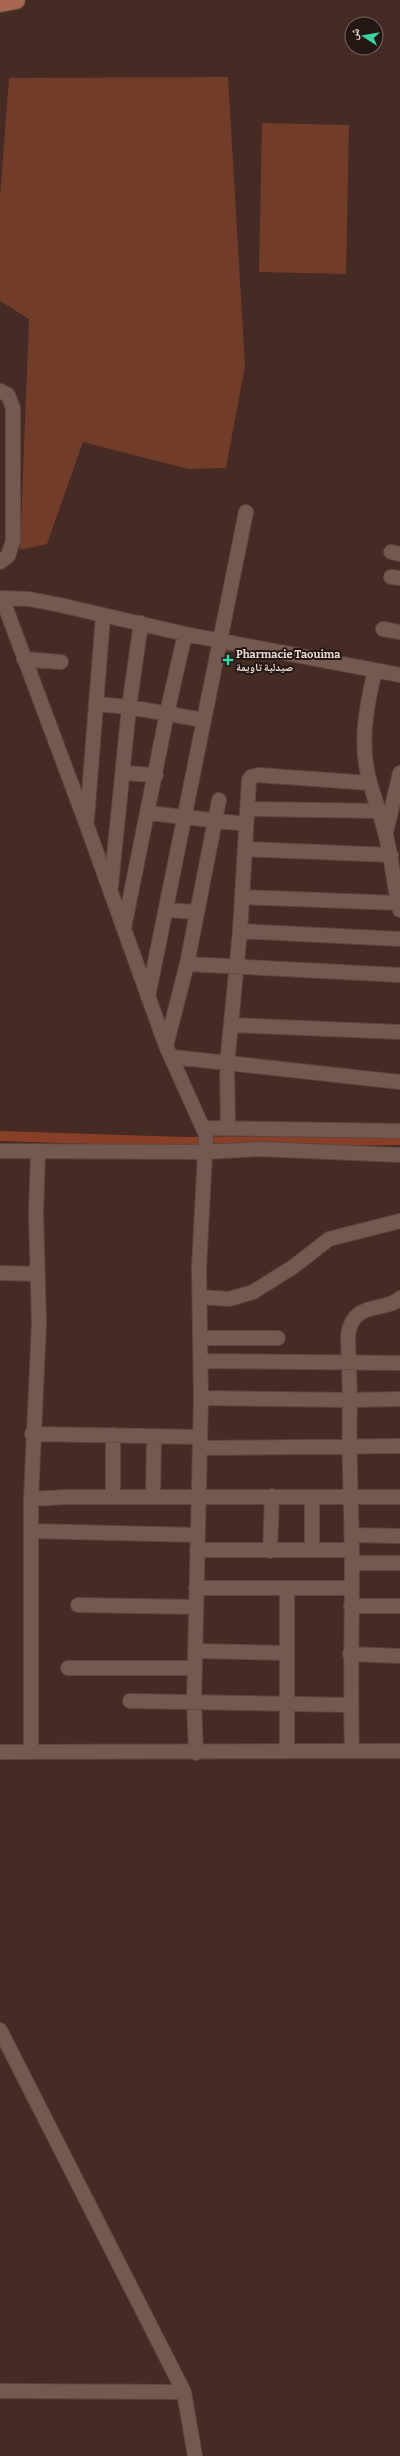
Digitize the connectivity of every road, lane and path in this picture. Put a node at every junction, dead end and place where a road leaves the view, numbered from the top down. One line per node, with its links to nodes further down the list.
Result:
1 (16, 0): 2 (main road)
2 (0, 3)
3 (0, 391): 5 (street)
4 (246, 512): 12 (street)
5 (0, 562)
6 (1, 598): 7 (street); 13 (street)
7 (103, 616): 8 (street); 17 (street)
8 (141, 623): 11 (street); 18 (street)
9 (383, 629): 10 (street)
10 (400, 632)
11 (185, 634): 12 (street); 19 (street)
12 (221, 640): 15 (street); 20 (street)
13 (24, 658): 14 (street); 31 (street)
14 (61, 662)
15 (375, 670): 16 (street); 24 (street)
16 (400, 675)
17 (96, 704): 18 (street); 31 (street)
18 (130, 707): 19 (street); 21 (street)
19 (167, 713): 20 (street); 23 (street)
20 (203, 720): 29 (street)
21 (123, 773): 23 (street); 36 (street)
22 (400, 773): 33 (street)
23 (156, 775): 28 (street)
24 (370, 783): 26 (street); 27 (street)
25 (219, 800): 30 (street)
26 (247, 809): 27 (street); 32 (street)
27 (380, 811): 33 (street)
28 (149, 813): 29 (street); 41 (street)
29 (186, 817): 30 (street); 39 (street)
30 (216, 821): 32 (street); 40 (street)
31 (86, 823): 36 (street)
32 (246, 824): 34 (street)
33 (386, 834): 35 (street)
34 (245, 849): 35 (street); 37 (street)
35 (390, 855): 38 (street)
36 (110, 890): 41 (street)
37 (242, 896): 38 (street); 42 (street)
38 (399, 907)
39 (166, 910): 40 (street); 47 (street)
40 (198, 912): 44 (street)
41 (124, 928): 47 (street)
42 (240, 931): 43 (street); 45 (street)
43 (400, 939)
44 (187, 964): 45 (street); 50 (street)
45 (236, 967): 46 (street); 48 (street)
46 (400, 975)
47 (148, 997): 50 (street)
48 (231, 1025): 49 (street); 51 (street)
49 (400, 1032)
50 (169, 1052): 51 (street); 54 (street)
51 (227, 1065): 52 (street); 53 (street)
52 (400, 1082)
53 (228, 1128): 54 (street); 55 (street)
54 (205, 1131): 58 (street)
55 (400, 1132)
56 (0, 1151): 57 (street)
57 (38, 1152): 58 (street); 62 (street)
58 (205, 1152): 59 (street); 63 (street)
59 (400, 1155)
60 (400, 1221): 63 (street)
61 (0, 1273): 62 (street)
62 (38, 1274): 73 (street)
63 (200, 1297): 65 (street)
64 (400, 1298): 68 (street)
65 (201, 1338): 66 (street); 67 (street)
66 (278, 1338)
67 (201, 1362): 68 (street); 70 (street)
68 (348, 1362): 69 (street); 72 (street)
69 (400, 1363)
70 (201, 1398): 72 (street); 76 (street)
71 (400, 1399): 72 (street)
72 (350, 1400): 77 (street)
73 (32, 1434): 74 (street); 86 (street)
74 (113, 1435): 75 (street); 80 (street)
75 (154, 1436): 76 (street); 81 (street)
76 (200, 1442): 77 (street); 82 (street)
77 (348, 1446): 78 (street); 84 (street)
78 (400, 1446)
79 (272, 1496): 82 (street); 83 (street); 93 (street)
80 (113, 1497): 81 (street); 86 (street)
81 (153, 1497): 82 (street)
82 (197, 1497): 88 (street)
83 (312, 1497): 84 (street); 92 (street)
84 (349, 1497): 85 (street); 89 (street)
85 (400, 1497)
86 (31, 1499): 87 (street)
87 (31, 1531): 88 (street); 117 (street)
88 (197, 1535): 91 (street)
89 (352, 1535): 90 (street); 94 (street)
90 (400, 1536)
91 (197, 1550): 93 (street); 96 (street)
92 (312, 1550): 93 (street); 94 (street)
93 (270, 1551)
94 (351, 1556): 95 (street); 97 (street)
95 (400, 1563)
96 (196, 1588): 98 (street); 102 (street)
97 (352, 1588): 98 (street); 100 (street)
98 (287, 1589): 104 (street)
99 (78, 1605): 102 (street)
100 (351, 1606): 101 (street); 105 (street)
101 (400, 1606)
102 (196, 1607): 103 (street)
103 (195, 1651): 104 (street); 108 (street)
104 (286, 1653): 111 (street)
105 (350, 1654): 106 (street); 112 (street)
106 (400, 1656)
107 (68, 1668): 108 (street)
108 (195, 1668): 110 (street)
109 (130, 1701): 110 (street)
110 (194, 1702): 111 (street); 118 (street)
111 (287, 1703): 112 (street); 114 (street)
112 (350, 1705): 113 (street)
113 (352, 1750): 114 (street); 115 (street)
114 (287, 1751): 118 (street)
115 (400, 1751)
116 (0, 1752): 117 (street)
117 (31, 1752): 118 (street)
118 (196, 1753)
119 (0, 2030): 121 (street)
120 (0, 2390): 121 (street)
121 (184, 2392): 122 (street)
122 (195, 2456)

